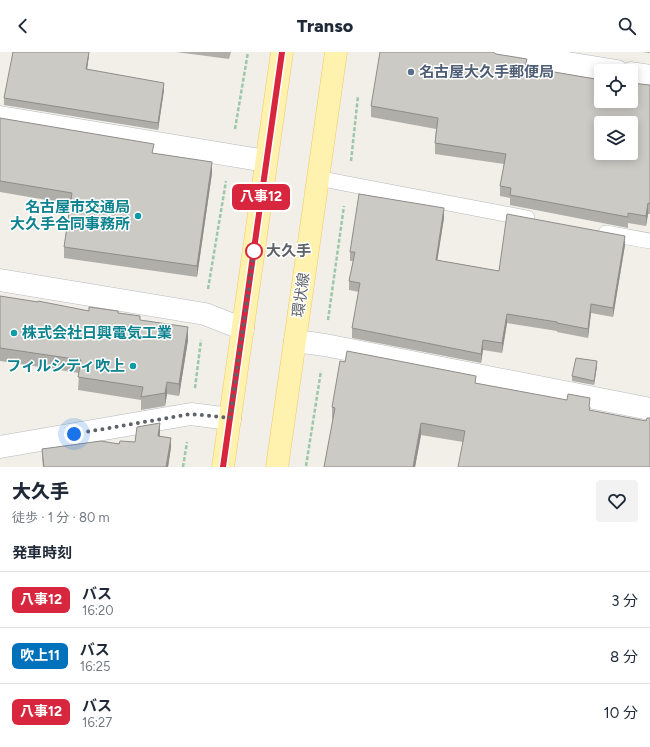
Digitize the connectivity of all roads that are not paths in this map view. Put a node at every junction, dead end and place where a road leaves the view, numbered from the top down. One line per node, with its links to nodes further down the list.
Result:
1 (282, 52): 8 (main road)
2 (336, 52): 9 (main road, 環状線)
3 (498, 52): 4 (street)
4 (594, 67)
5 (638, 74): 6 (street)
6 (650, 76)
7 (0, 117): 8 (street)
8 (266, 161): 14 (main road)
9 (318, 178): 10 (lane); 15 (main road, 環状線)
10 (542, 221)
11 (596, 231): 12 (lane)
12 (650, 241)
13 (0, 280): 14 (street)
14 (243, 329): 17 (main road)
15 (295, 341): 16 (street); 20 (main road, 環状線)
16 (650, 409)
17 (230, 418): 18 (street); 19 (main road)
18 (0, 447)
19 (223, 467)
20 (277, 467)

